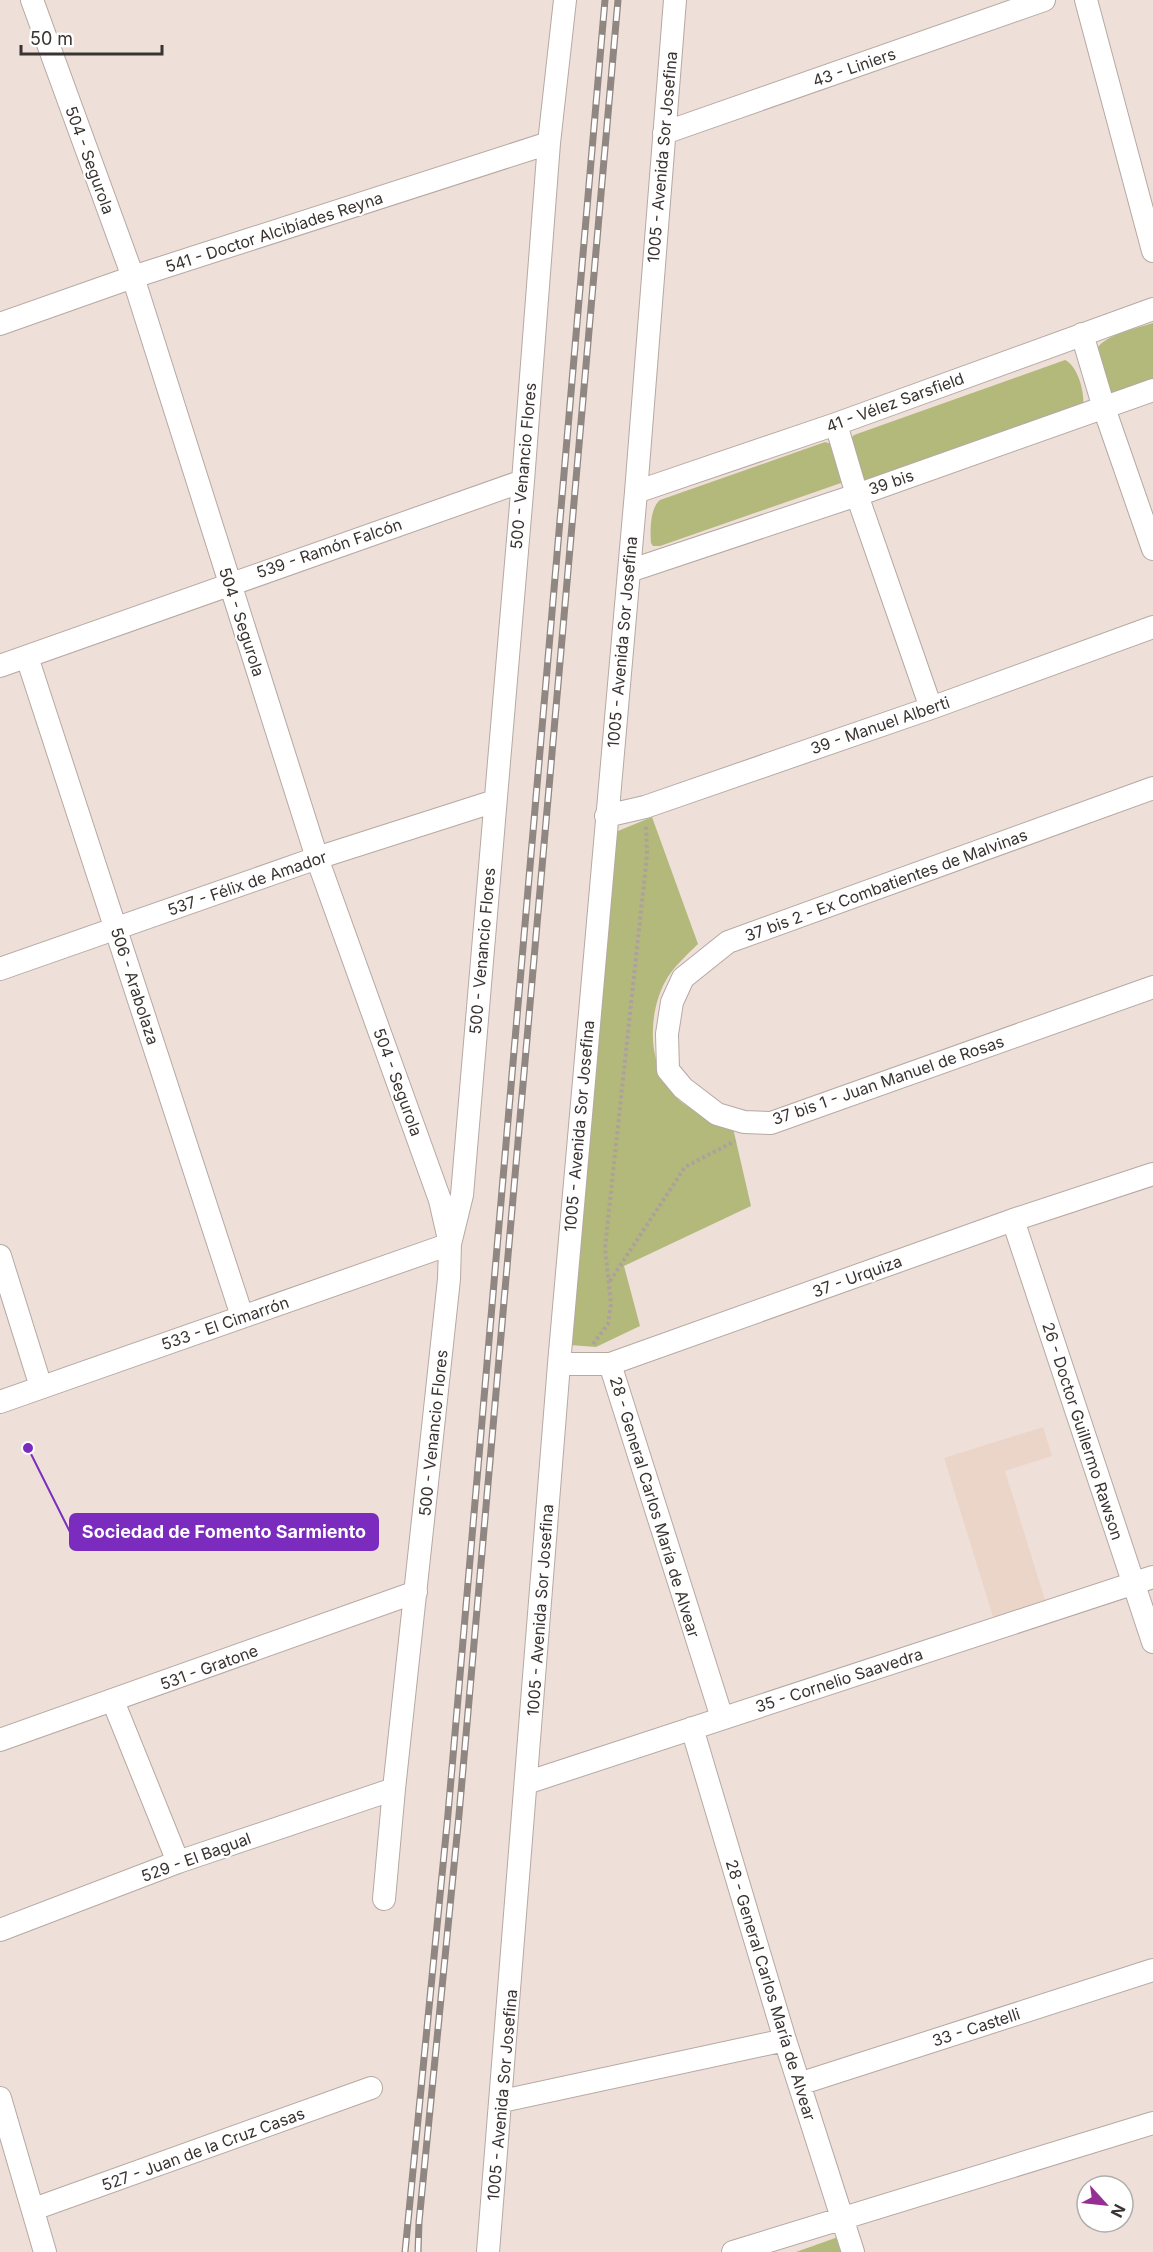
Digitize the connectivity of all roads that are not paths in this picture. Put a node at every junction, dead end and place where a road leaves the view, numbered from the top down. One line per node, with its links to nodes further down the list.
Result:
1 (32, 0): 9 (street, 504 - Segurola)
2 (565, 0): 7 (street, 500 - Venancio Flores)
3 (675, 0): 6 (street, 1005 - Avenida Sor Josefina)
4 (1044, 0): 6 (street, 43 - Liniers)
5 (1086, 0): 8 (street)
6 (664, 133): 17 (street, 1005 - Avenida Sor Josefina)
7 (549, 144): 9 (street, 541 - Doctor Alcibíades Reyna); 16 (street, 500 - Venancio Flores)
8 (1153, 251)
9 (133, 277): 11 (street, 541 - Doctor Alcibíades Reyna); 21 (street, 504 - Segurola)
10 (1153, 309): 12 (street, 41 - Vélez Sarsfield)
11 (0, 324)
12 (1082, 334): 14 (street); 15 (street, 41 - Vélez Sarsfield)
13 (1153, 390): 14 (street, 39 bis)
14 (1104, 408): 18 (street, 39 bis); 19 (street)
15 (836, 424): 17 (street, 41 - Vélez Sarsfield); 18 (street)
16 (523, 481): 21 (street, 539 - Ramón Falcón); 27 (street, 500 - Venancio Flores)
17 (636, 492): 20 (street, 1005 - Avenida Sor Josefina)
18 (857, 495): 20 (street, 39 bis); 25 (street)
19 (1153, 549)
20 (629, 571): 28 (street, 1005 - Avenida Sor Josefina)
21 (230, 583): 23 (street, 539 - Ramón Falcón); 29 (street, 504 - Segurola)
22 (1153, 627): 25 (street, 39 - Manuel Alberti)
23 (27, 657): 24 (street, 539 - Ramón Falcón); 30 (street, 506 - Arabolaza)
24 (0, 666)
25 (931, 708): 28 (street, 39 - Manuel Alberti)
26 (1153, 788): 33 (street, 37 bis 2 - Ex Combatientes de Malvinas)
27 (495, 801): 29 (street, 537 - Félix de Amador); 36 (street, 500 - Venancio Flores)
28 (606, 816): 39 (street, 1005 - Avenida Sor Josefina)
29 (317, 858): 30 (street, 537 - Félix de Amador); 36 (street, 504 - Segurola)
30 (116, 928): 31 (street, 537 - Félix de Amador); 38 (street, 506 - Arabolaza)
31 (0, 969)
32 (1153, 987): 33 (street, 37 bis 1 - Juan Manuel de Rosas)
33 (667, 1034)
34 (1153, 1174): 35 (street, 37 - Urquiza)
35 (1013, 1220): 40 (street, 37 - Urquiza); 43 (street, 26 - Doctor Guillermo Rawson)
36 (450, 1244): 38 (street, 533 - El Cimarrón); 44 (street, 500 - Venancio Flores)
37 (0, 1256): 41 (street)
38 (242, 1316): 41 (street, 533 - El Cimarrón)
39 (568, 1364): 40 (street, 37 - Urquiza); 50 (street, 1005 - Avenida Sor Josefina)
40 (610, 1364): 47 (street, 28 - General Carlos María de Alvear)
41 (41, 1387): 42 (street, 533 - El Cimarrón)
42 (0, 1401)
43 (1144, 1580): 45 (street, 26 - Doctor Guillermo Rawson); 47 (street, 35 - Cornelio Saavedra)
44 (416, 1592): 46 (street, 531 - Gratone); 51 (street, 500 - Venancio Flores)
45 (1153, 1642)
46 (113, 1701): 49 (street, 531 - Gratone); 52 (street)
47 (722, 1718): 48 (street, 35 - Cornelio Saavedra)
48 (692, 1728): 50 (street, 35 - Cornelio Saavedra); 56 (street, 28 - General Carlos María de Alvear)
49 (0, 1740)
50 (526, 1783): 60 (street, 1005 - Avenida Sor Josefina)
51 (394, 1789): 52 (street, 529 - El Bagual); 53 (street, 500 - Venancio Flores)
52 (178, 1862): 54 (street, 529 - El Bagual)
53 (384, 1899)
54 (0, 1929)
55 (1153, 1970): 57 (street, 33 - Castelli)
56 (785, 2040): 57 (street, 28 - General Carlos María de Alvear); 60 (street)
57 (799, 2084): 63 (street, 28 - General Carlos María de Alvear)
58 (371, 2088): 62 (street, 527 - Juan de la Cruz Casas)
59 (0, 2098): 62 (street)
60 (502, 2101): 65 (street, 1005 - Avenida Sor Josefina)
61 (1151, 2129): 63 (street)
62 (34, 2209): 64 (street)
63 (841, 2218): 66 (street); 67 (street, 28 - General Carlos María de Alvear)
64 (40, 2250)
65 (488, 2252)
66 (733, 2252)
67 (853, 2252)

